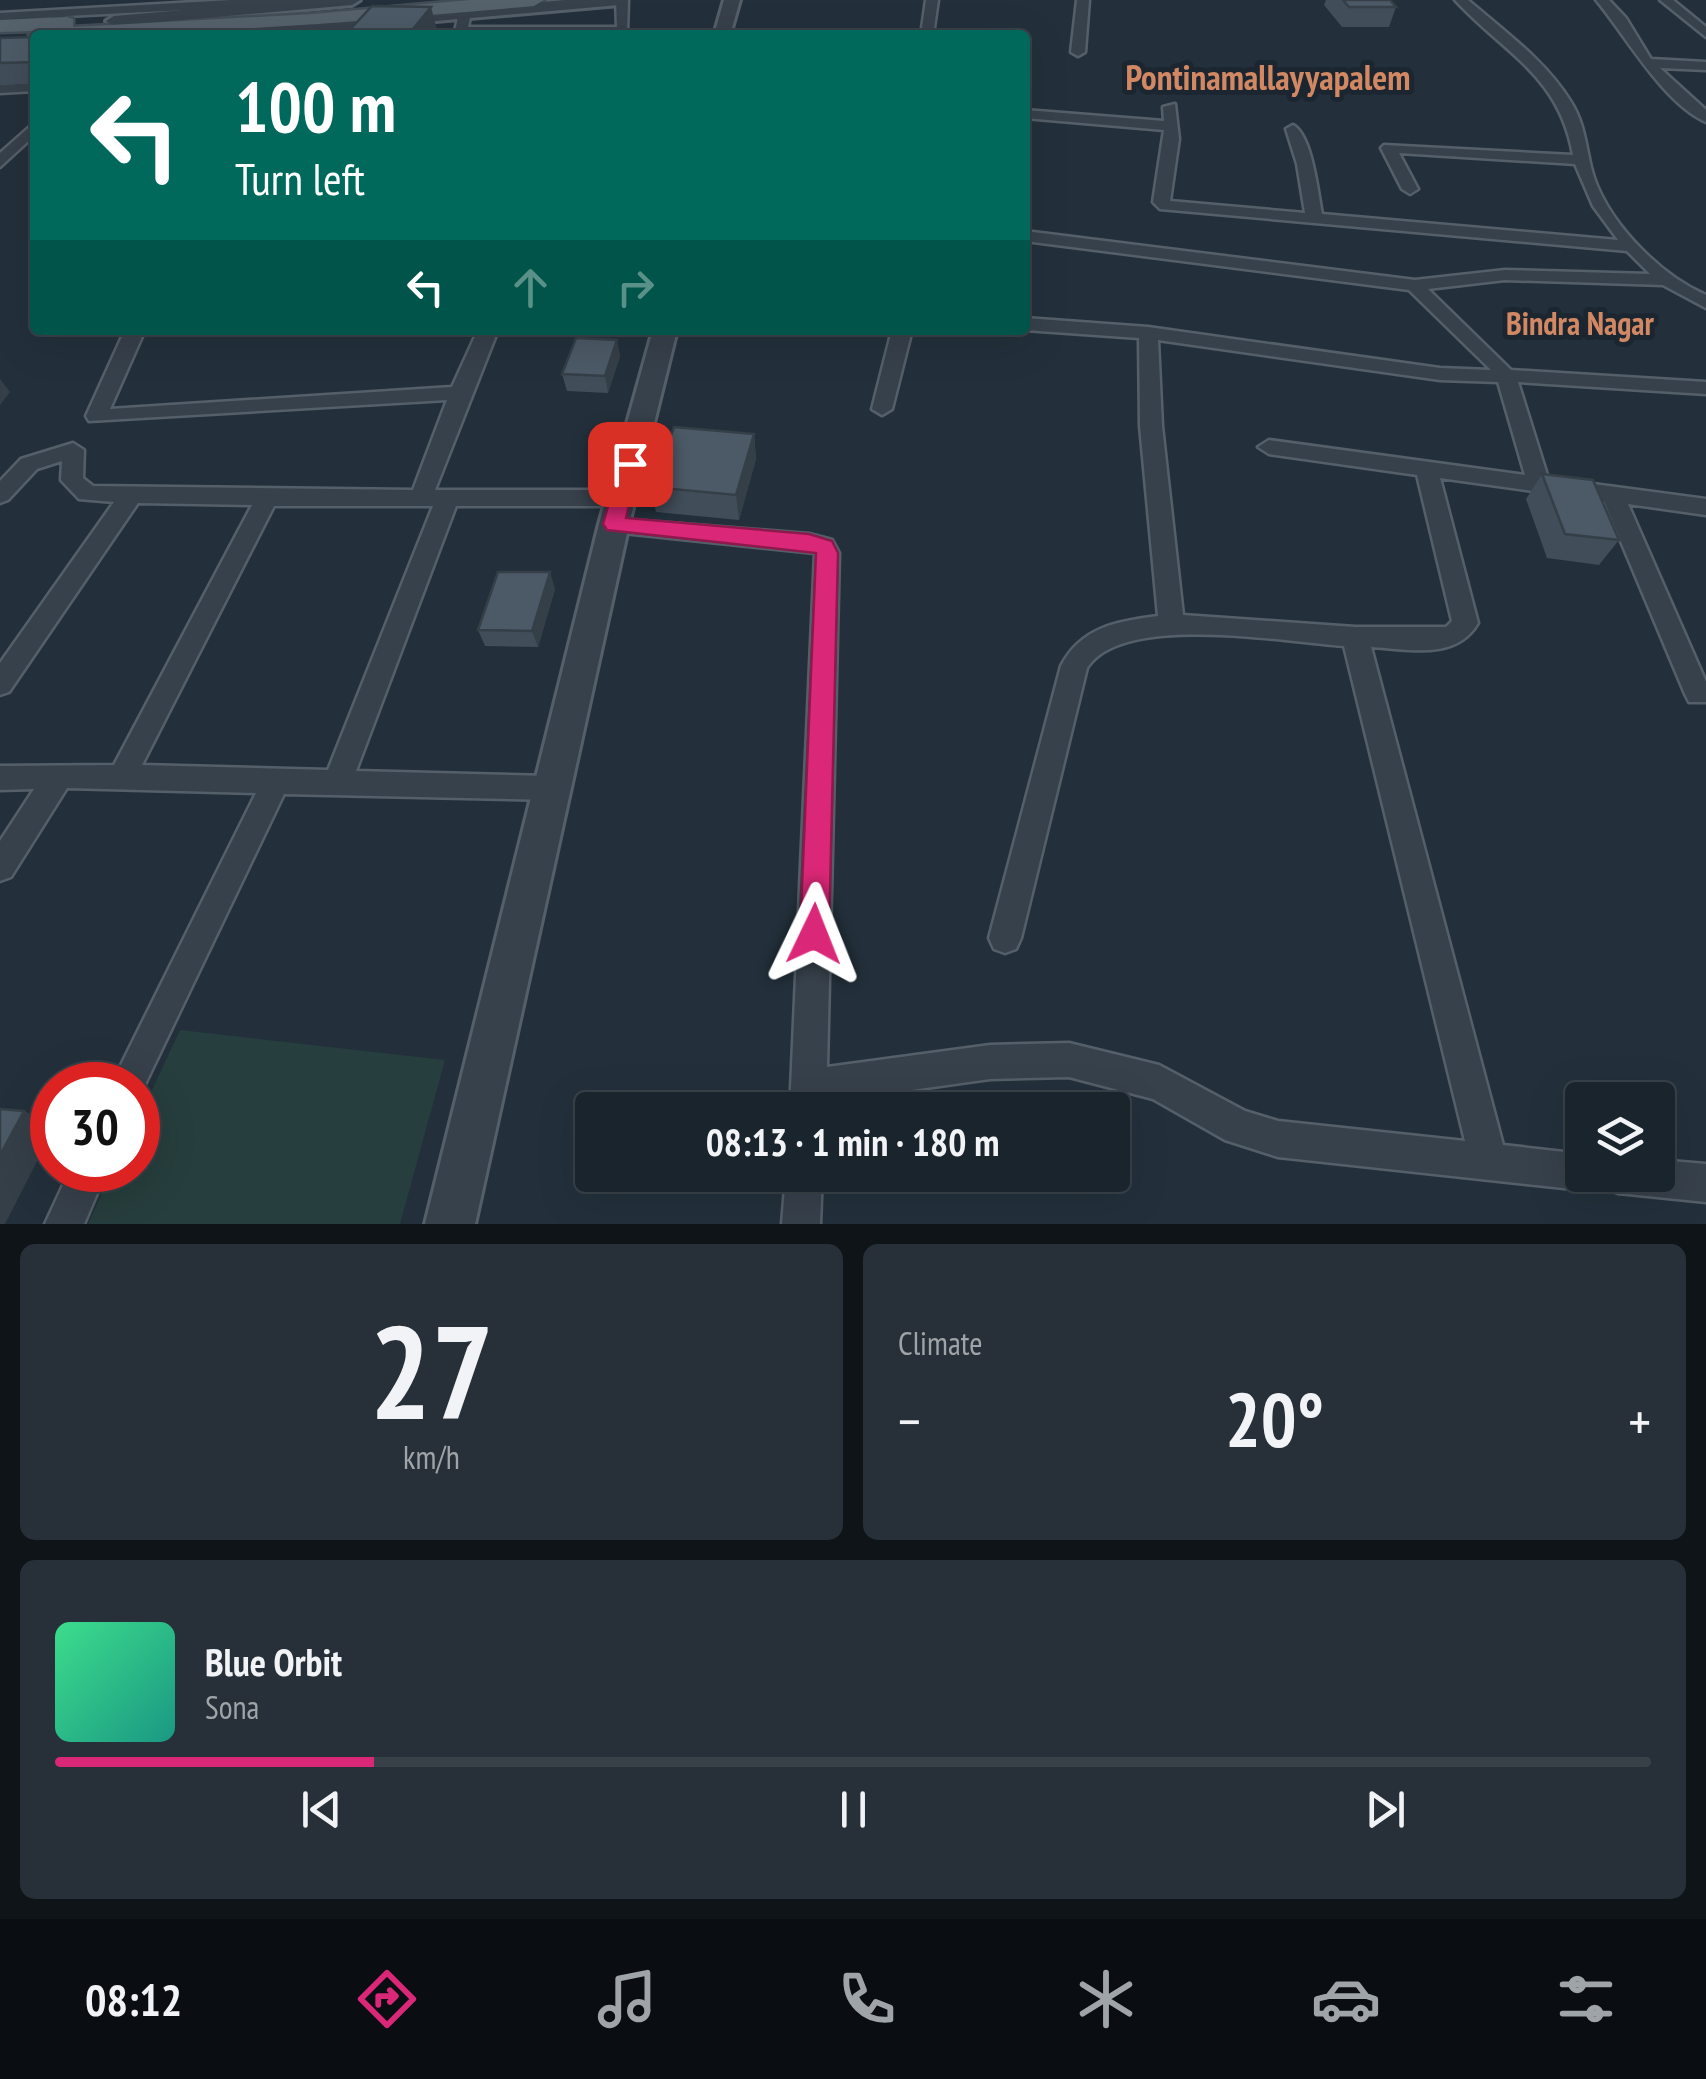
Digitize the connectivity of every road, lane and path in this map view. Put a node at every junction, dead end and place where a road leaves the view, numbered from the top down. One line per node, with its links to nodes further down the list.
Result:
1 (303, 0): 16 (street)
2 (352, 0): 17 (street)
3 (410, 0): 17 (main road)
4 (534, 0): 17 (main road)
5 (620, 0): 13 (street); 20 (street)
6 (732, 0): 21 (street)
7 (743, 0): 22 (street)
8 (932, 0): 23 (street)
9 (1083, 0): 27 (street)
10 (1461, 0): 38 (street)
11 (1602, 0): 28 (street)
12 (1666, 0): 25 (street)
13 (465, 13): 18 (street); 19 (street)
14 (0, 16): 16 (street)
15 (0, 26): 16 (main road)
16 (46, 28): 17 (main road)
17 (110, 29)
18 (260, 30)
19 (460, 30)
20 (622, 30)
21 (723, 30)
22 (735, 30)
23 (928, 30)
24 (30, 31): 26 (main road)
25 (1706, 33)
26 (0, 37)
27 (1078, 52)
28 (1647, 63): 29 (street); 34 (street)
29 (1706, 66)
30 (30, 87): 31 (street)
31 (0, 89)
32 (1170, 107): 35 (street)
33 (1030, 114): 35 (street)
34 (1706, 118)
35 (1171, 126): 41 (street)
36 (1293, 129): 41 (street)
37 (30, 131): 39 (street)
38 (1583, 160): 40 (street); 43 (street)
39 (0, 162)
40 (1410, 189)
41 (1314, 222): 43 (street)
42 (1030, 237): 45 (street)
43 (1629, 246): 44 (street)
44 (1667, 280): 45 (street); 46 (street)
45 (1415, 285): 53 (street)
46 (1705, 305)
47 (1030, 324): 48 (street)
48 (1148, 333): 53 (street); 69 (street)
49 (133, 335): 57 (street)
50 (486, 335): 55 (street)
51 (664, 335): 68 (street)
52 (901, 335): 56 (street)
53 (1506, 376): 54 (street); 61 (street)
54 (1706, 388)
55 (460, 393): 57 (street); 66 (street)
56 (882, 410)
57 (96, 416): 59 (street)
58 (1269, 447): 60 (street)
59 (73, 450): 63 (street); 64 (street)
60 (1426, 468): 61 (street); 70 (street)
61 (1538, 483): 62 (street)
62 (1612, 493): 67 (street); 72 (street)
63 (0, 495)
64 (130, 497): 65 (street); 71 (street)
65 (268, 498): 66 (street); 74 (street)
66 (434, 499): 68 (street); 77 (street)
67 (1706, 507)
68 (617, 511): 78 (street); 82 (street)
69 (1171, 624): 70 (street); 80 (street)
70 (1355, 637): 84 (street)
71 (0, 684)
72 (1698, 694)
73 (59, 776): 74 (street); 75 (street); 79 (street)
74 (122, 777): 76 (street)
75 (0, 778)
76 (276, 781): 77 (street); 81 (street)
77 (337, 782): 78 (street)
78 (551, 788): 91 (street)
79 (0, 867)
80 (1004, 938)
81 (140, 1062)
82 (809, 1092)
83 (842, 1092): 84 (street)
84 (1489, 1163): 85 (street)
85 (1565, 1170)
86 (1675, 1180): 87 (street)
87 (1706, 1183)
88 (79, 1192): 90 (street)
89 (803, 1192): 92 (street)
90 (64, 1224)
91 (450, 1224)
92 (801, 1224)

